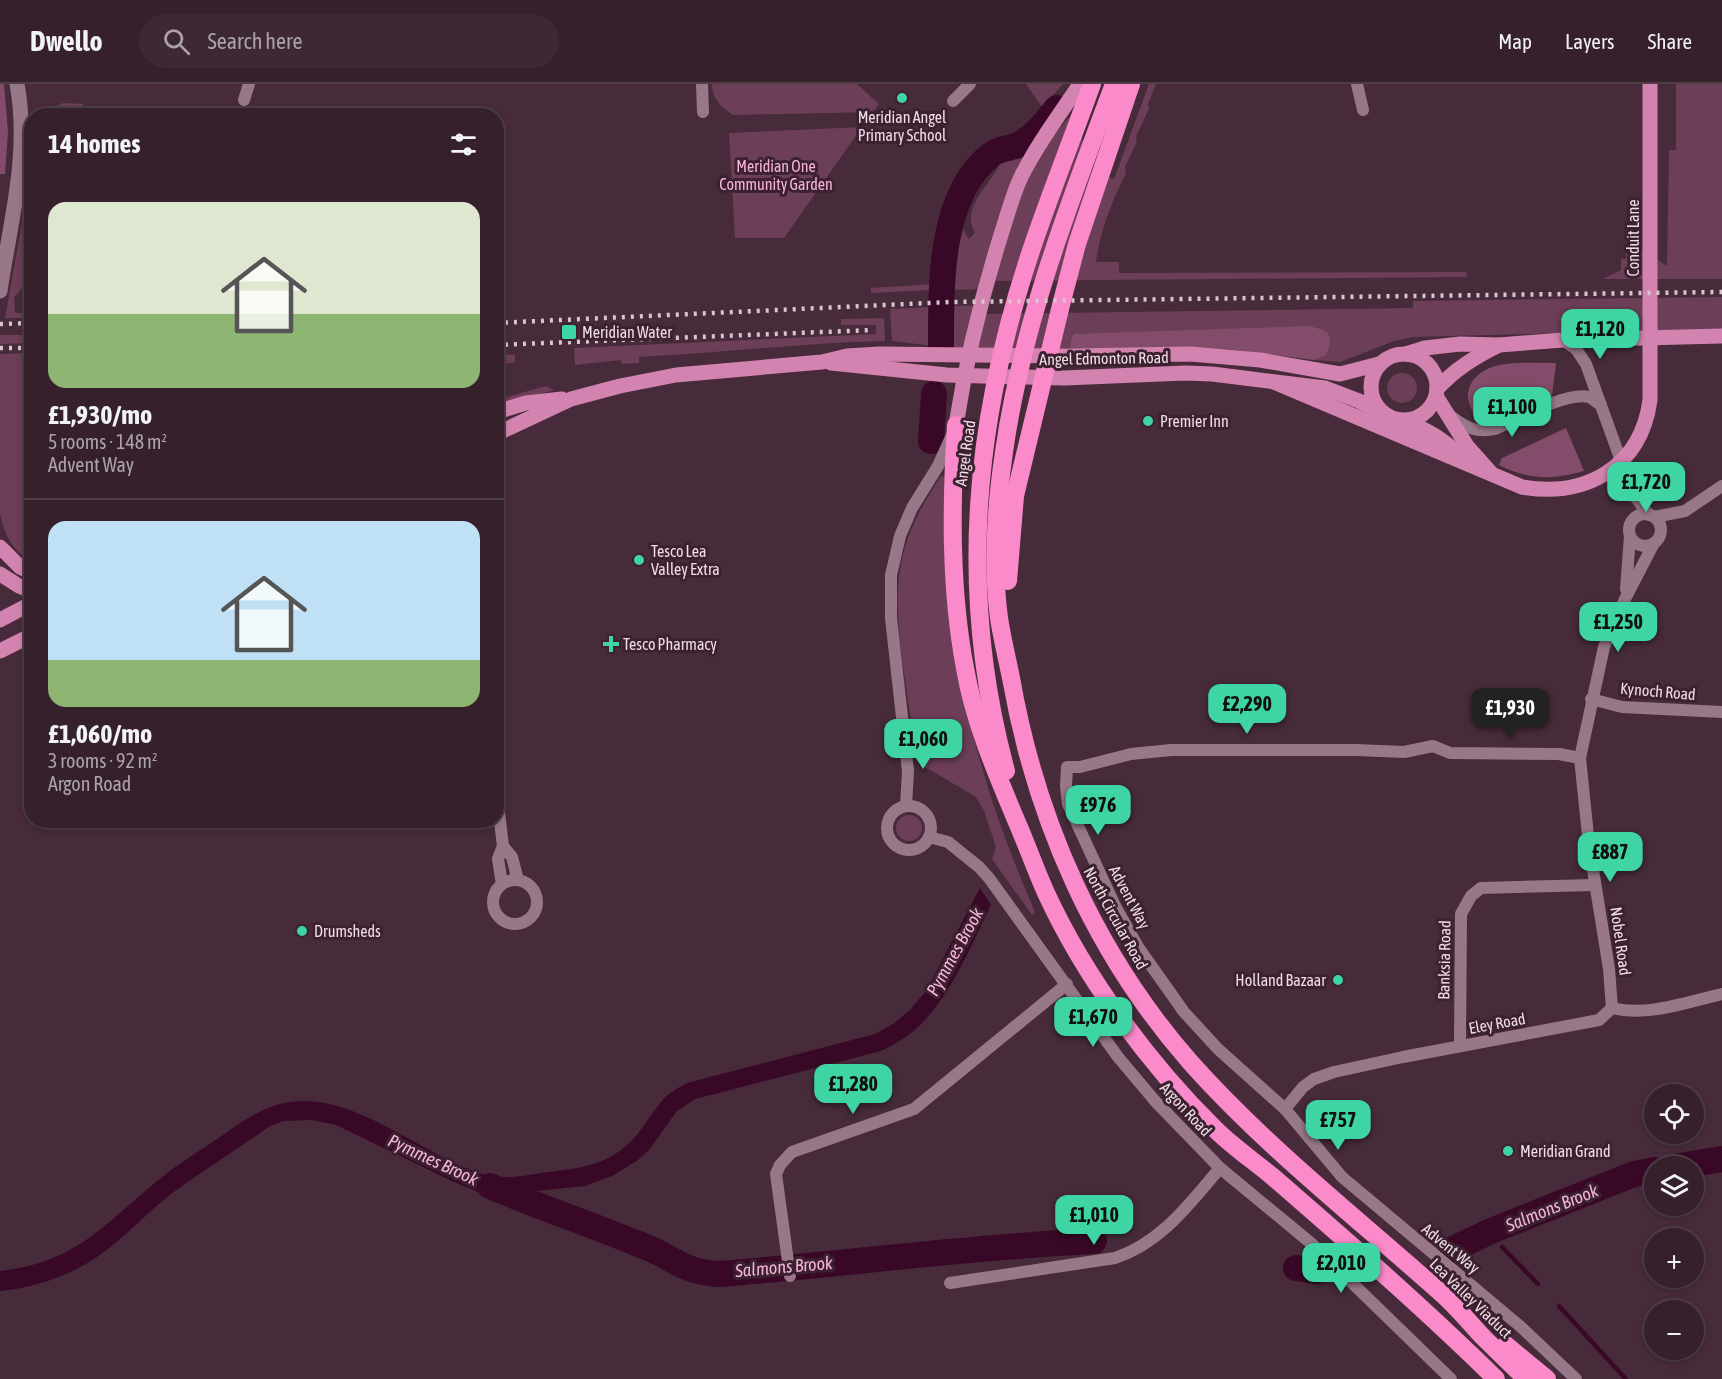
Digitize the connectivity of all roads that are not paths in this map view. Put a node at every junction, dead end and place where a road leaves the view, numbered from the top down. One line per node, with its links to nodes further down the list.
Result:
1 (17, 84): 15 (street)
2 (249, 84): 11 (street)
3 (702, 84): 14 (street)
4 (970, 84): 12 (street)
5 (1080, 84): 30 (main road)
6 (1092, 84): 56 (highway, Angel Road)
7 (1114, 84): 49 (highway)
8 (1131, 84): 49 (highway)
9 (1357, 84): 13 (street)
10 (1650, 84): 34 (main road, Conduit Lane)
11 (244, 100)
12 (953, 100)
13 (1363, 110)
14 (703, 112)
15 (0, 291)
16 (1722, 336): 17 (main road)
17 (1563, 340): 18 (main road); 25 (street, Nobel Road)
18 (1498, 345): 19 (main road); 23 (main road)
19 (1406, 354): 21 (main road); 23 (main road)
20 (822, 362): 21 (main road, Angel Edmonton Road); 22 (main road, Angel Edmonton Road); 24 (main road, Angel Edmonton Road)
21 (1378, 364): 28 (main road)
22 (1274, 382): 28 (main road, Angel Edmonton Road); 33 (main road)
23 (1437, 393): 27 (main road, Conduit Lane); 29 (main road)
24 (571, 399): 26 (main road, Angel Edmonton Road); 31 (main road, Angel Edmonton Road)
25 (1601, 405): 27 (street); 36 (street, Nobel Road)
26 (504, 410)
27 (1444, 410): 34 (main road, Conduit Lane)
28 (1382, 413): 29 (main road)
29 (1400, 421): 33 (main road, Conduit Lane)
30 (956, 425): 32 (highway)
31 (504, 430)
32 (951, 445): 53 (street); 56 (highway)
33 (1471, 467): 34 (main road, Conduit Lane)
34 (1493, 475)
35 (1722, 486): 37 (street)
36 (1633, 494): 37 (street, Nobel Road); 38 (street, Nobel Road)
37 (1652, 516): 38 (street); 39 (street, Nobel Road)
38 (1629, 532): 39 (street); 44 (street, Nobel Road)
39 (1654, 543): 44 (street, Nobel Road)
40 (0, 547): 41 (main road)
41 (24, 569)
42 (0, 574): 43 (main road)
43 (24, 588)
44 (1625, 599): 50 (street, Nobel Road)
45 (24, 607): 46 (main road)
46 (0, 620)
47 (24, 639): 48 (main road)
48 (0, 651)
49 (1007, 655): 67 (highway, North Circular Road)
50 (1591, 699): 51 (street, Kynoch Road); 52 (street, Nobel Road)
51 (1722, 712)
52 (1580, 758): 60 (street, Nobel Road); 65 (street, Advent Way)
53 (906, 806): 55 (street); 55 (street)
54 (501, 828): 57 (street)
55 (929, 837): 61 (street, Argon Road)
56 (1024, 838): 71 (highway)
57 (503, 846): 58 (street); 59 (street)
58 (518, 880): 59 (street); 59 (street)
59 (502, 884)
60 (1595, 885): 63 (street, Nobel Road); 64 (street, Banksia Road)
61 (1067, 984): 66 (street, Argon Road); 68 (street)
62 (1722, 994): 63 (street)
63 (1612, 1008): 64 (street, Eley Road)
64 (1460, 1046): 65 (street, Eley Road)
65 (1285, 1109): 77 (street, Advent Way)
66 (1220, 1168): 69 (street); 72 (street, Argon Road)
67 (1306, 1174): 70 (highway, Lea Valley Viaduct)
68 (790, 1275)
69 (950, 1282)
70 (1446, 1297): 75 (highway, Lea Valley Viaduct); 76 (highway)
71 (1430, 1315): 73 (highway); 74 (highway)
72 (1451, 1379)
73 (1480, 1379)
74 (1496, 1379)
75 (1526, 1379)
76 (1546, 1379)
77 (1576, 1379)

